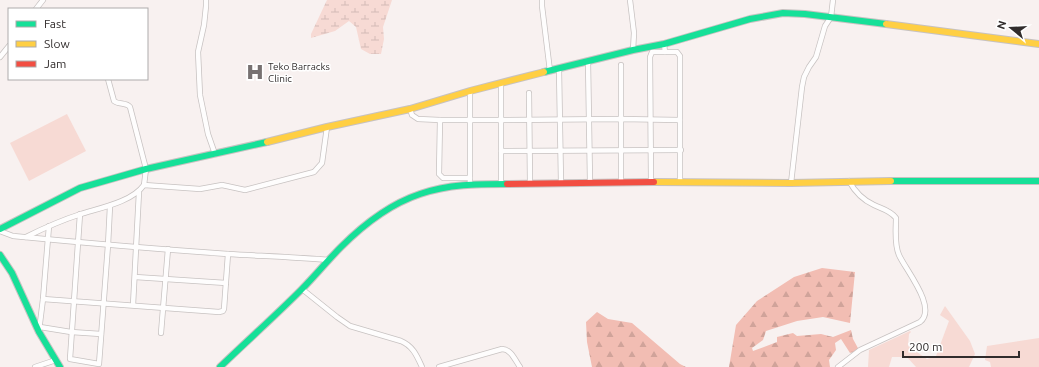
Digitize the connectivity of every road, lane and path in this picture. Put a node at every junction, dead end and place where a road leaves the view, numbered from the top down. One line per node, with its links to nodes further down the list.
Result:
1 (43, 0): 8 (street)
2 (206, 0): 42 (street)
3 (538, 0): 7 (street)
4 (542, 0): 7 (street)
5 (630, 0): 13 (street)
6 (833, 0): 9 (street)
7 (542, 6): 19 (street)
8 (37, 8)
9 (831, 17): 10 (street); 11 (street); 52 (street)
10 (664, 44): 13 (street); 14 (street)
11 (1039, 44)
12 (8, 47): 15 (street)
13 (633, 50): 16 (street)
14 (664, 52): 32 (street); 33 (street)
15 (0, 57)
16 (588, 61): 18 (street); 25 (street)
17 (621, 65): 26 (street)
18 (559, 68): 19 (street); 31 (street)
19 (550, 71): 21 (street)
20 (108, 80): 43 (street)
21 (501, 83): 22 (street); 29 (street)
22 (470, 91): 24 (street); 28 (street)
23 (529, 93): 30 (street)
24 (410, 109): 27 (street); 34 (street)
25 (590, 119): 26 (street); 31 (street); 35 (street)
26 (620, 119): 32 (street); 40 (street)
27 (440, 120): 28 (street); 44 (street)
28 (470, 120): 29 (street); 44 (street)
29 (500, 120): 30 (street); 37 (street)
30 (530, 120): 31 (street); 38 (street)
31 (560, 120): 39 (street)
32 (650, 120): 33 (street); 41 (street)
33 (680, 120): 36 (street)
34 (327, 127): 42 (street); 55 (street)
35 (590, 150): 39 (street); 40 (street); 47 (street)
36 (681, 150): 41 (street); 50 (street)
37 (501, 151): 38 (street); 53 (street)
38 (530, 151): 39 (street); 54 (street)
39 (560, 151): 51 (street)
40 (621, 151): 41 (street); 48 (street)
41 (651, 151): 49 (street)
42 (215, 154): 43 (street)
43 (146, 169): 55 (street); 60 (street)
44 (470, 181): 53 (street); 69 (street)
45 (849, 181): 46 (street); 52 (street); 90 (street)
46 (1039, 181)
47 (590, 182): 48 (street); 51 (street)
48 (621, 182): 49 (street)
49 (651, 182): 50 (street)
50 (680, 182): 52 (street)
51 (560, 183): 54 (street)
52 (791, 183)
53 (501, 184): 54 (street)
54 (530, 184)
55 (144, 185): 56 (street)
56 (139, 192): 57 (street); 65 (street)
57 (110, 206): 58 (street); 64 (street)
58 (80, 214): 59 (street); 63 (street)
59 (49, 226): 61 (street); 62 (street)
60 (0, 230): 61 (street)
61 (26, 237): 62 (street)
62 (48, 239): 63 (street); 74 (street)
63 (78, 242): 64 (street); 75 (street)
64 (108, 245): 65 (street); 76 (street)
65 (137, 247): 66 (street); 70 (street)
66 (168, 250): 67 (street); 71 (street)
67 (228, 254): 69 (street); 72 (street)
68 (0, 255): 79 (street)
69 (329, 260): 73 (street)
70 (135, 277): 71 (street); 77 (street)
71 (166, 279): 72 (street); 78 (street)
72 (226, 283): 78 (street)
73 (302, 289): 86 (street); 87 (street)
74 (43, 299): 75 (street); 79 (street)
75 (74, 301): 76 (street); 80 (street)
76 (103, 304): 77 (street); 82 (street)
77 (133, 306): 78 (street)
78 (164, 308): 81 (street)
79 (39, 330): 80 (street); 83 (street)
80 (71, 332): 82 (street); 82 (street)
81 (161, 333)
82 (101, 334)
83 (56, 360): 84 (street); 85 (street)
84 (35, 367)
85 (60, 367)
86 (220, 367)
87 (422, 367)
88 (439, 367): 89 (street)
89 (520, 367)
90 (838, 367)

